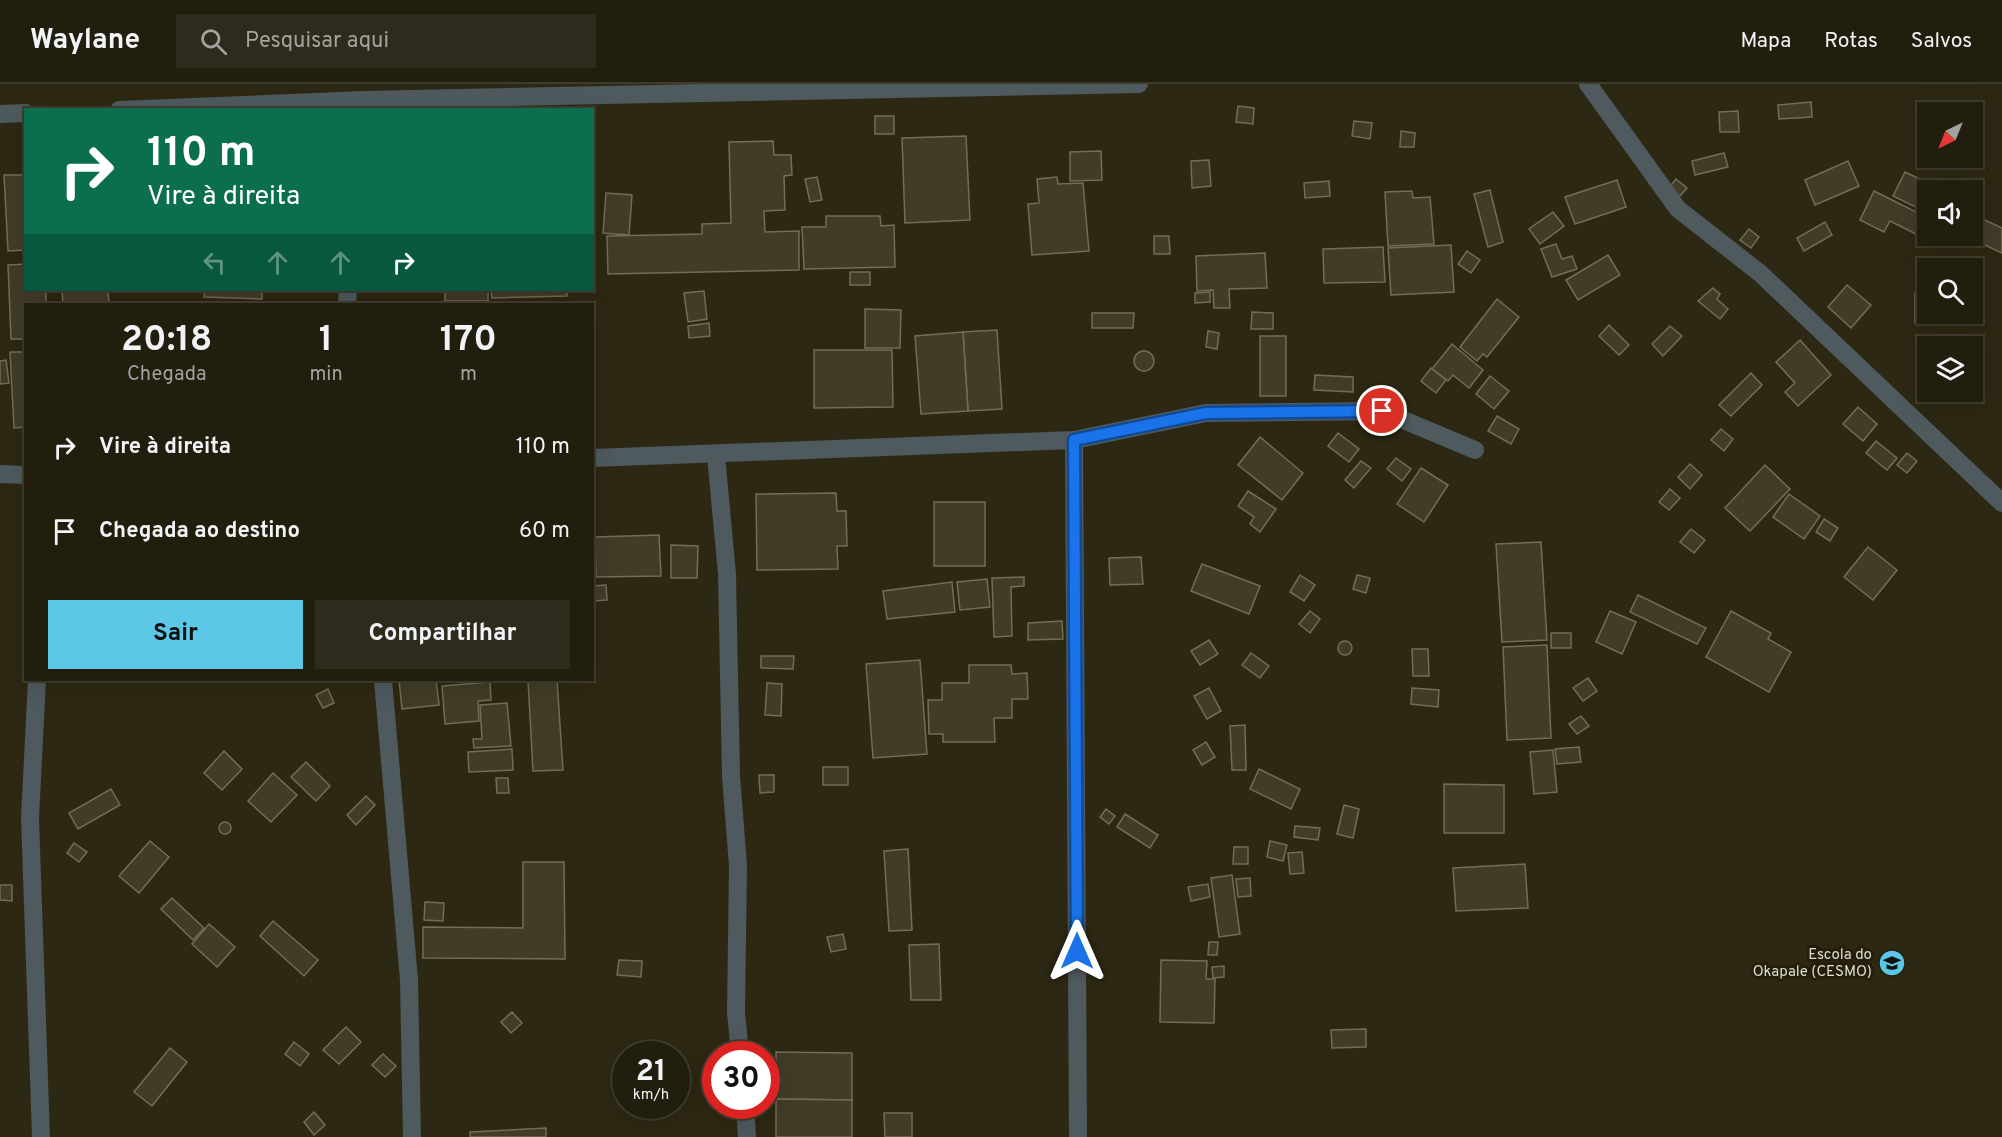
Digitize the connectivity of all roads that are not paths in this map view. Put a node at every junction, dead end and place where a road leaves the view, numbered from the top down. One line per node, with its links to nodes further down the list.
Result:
1 (1139, 84): 3 (street)
2 (1588, 84): 13 (street)
3 (364, 98): 4 (street)
4 (159, 108)
5 (24, 113): 6 (street)
6 (0, 114)
7 (1074, 440): 8 (street); 9 (street); 21 (street)
8 (1475, 450)
9 (716, 455): 10 (street); 16 (street)
10 (594, 458)
11 (0, 474): 12 (street)
12 (24, 475)
13 (2002, 503)
14 (37, 681): 18 (street)
15 (383, 681): 19 (street)
16 (739, 1041)
17 (746, 1119): 20 (street)
18 (42, 1137)
19 (412, 1137)
20 (747, 1137)
21 (1078, 1137)

